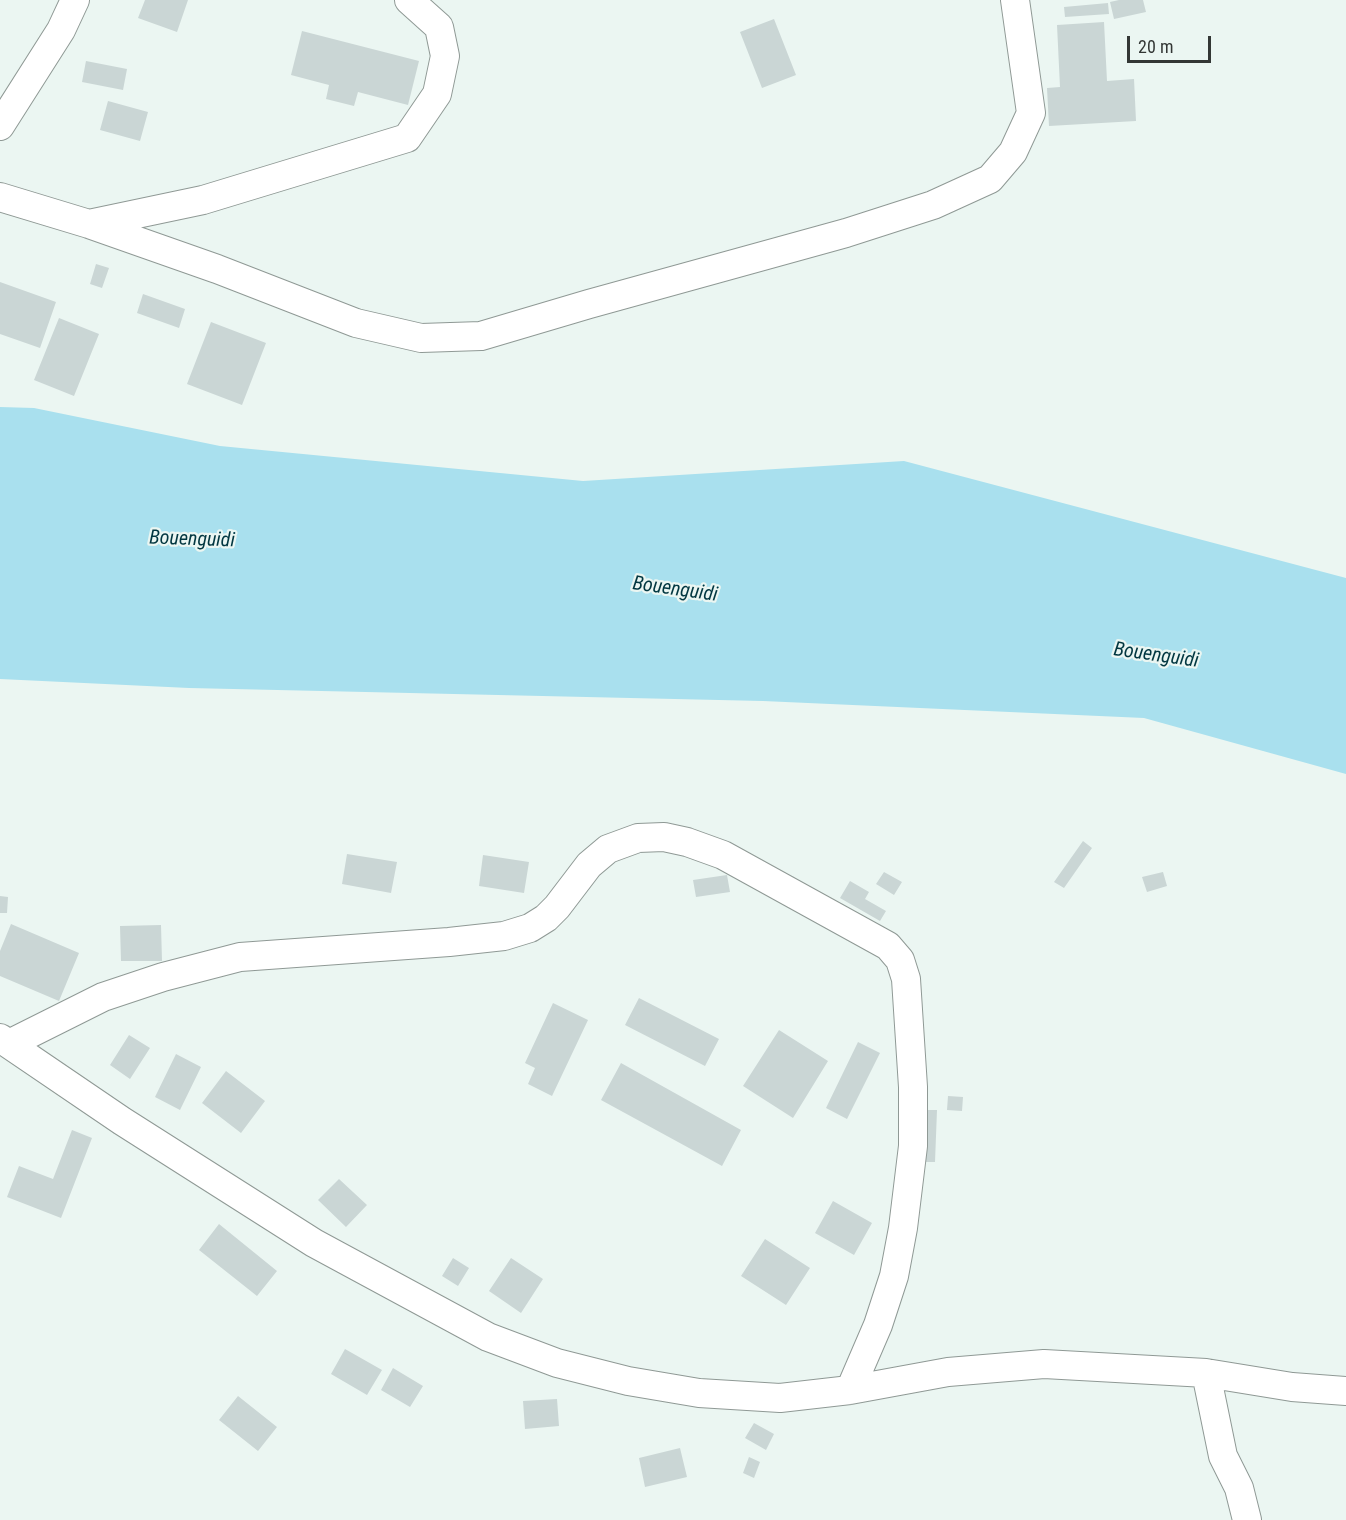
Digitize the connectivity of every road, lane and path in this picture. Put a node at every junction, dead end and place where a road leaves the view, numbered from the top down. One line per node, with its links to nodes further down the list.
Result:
1 (75, 0): 4 (street)
2 (409, 0): 6 (street)
3 (1015, 0): 6 (street)
4 (0, 126)
5 (0, 197): 6 (street)
6 (89, 225)
7 (4, 1041): 9 (street); 9 (street)
8 (1206, 1373): 9 (street); 10 (street); 11 (street)
9 (850, 1390)
10 (1346, 1391)
11 (1247, 1520)

